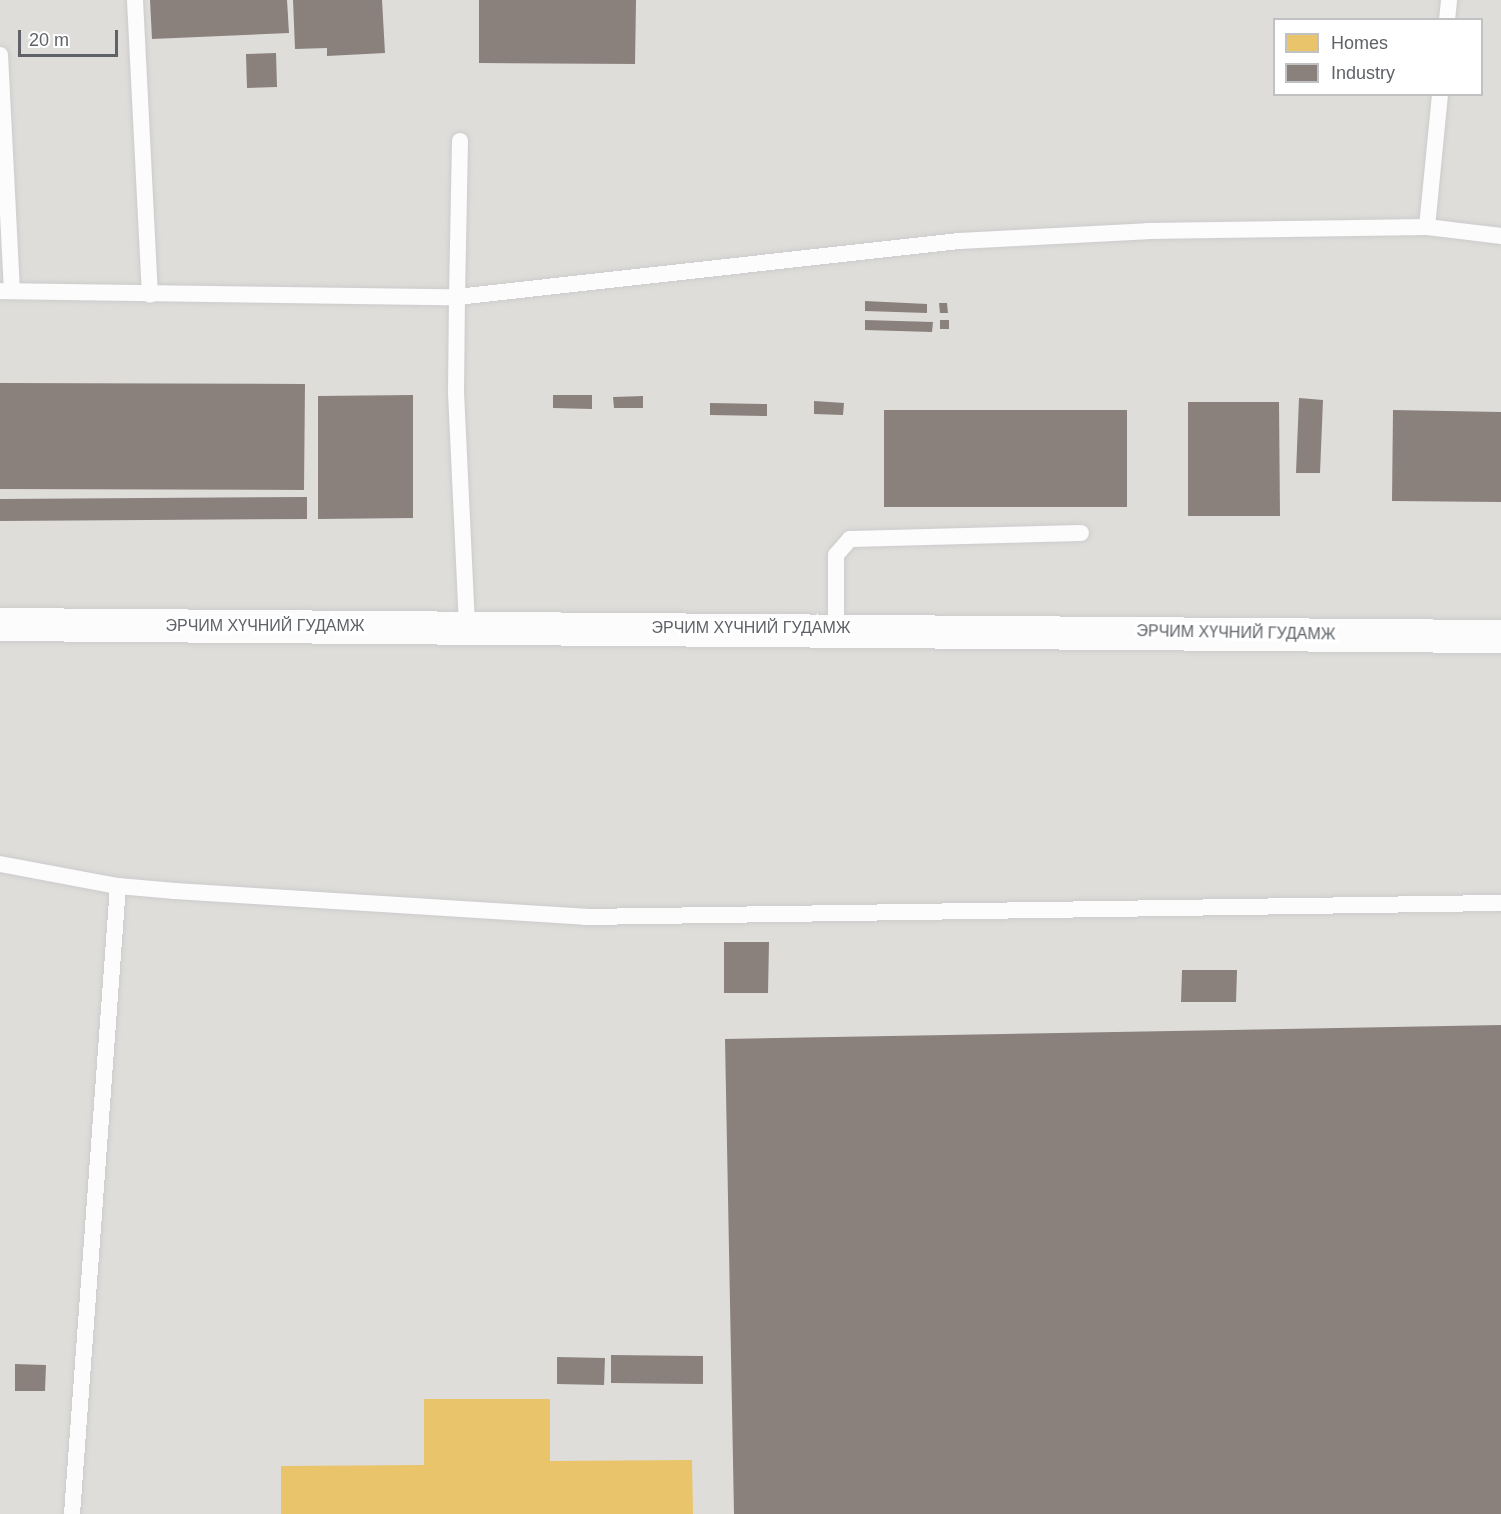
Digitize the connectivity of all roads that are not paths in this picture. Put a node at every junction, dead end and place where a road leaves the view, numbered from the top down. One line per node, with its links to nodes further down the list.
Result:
1 (135, 0): 10 (lane)
2 (1449, 0): 3 (lane)
3 (1447, 18)
4 (0, 55): 9 (lane)
5 (1440, 96): 7 (lane)
6 (460, 141): 11 (lane)
7 (1427, 226): 8 (lane); 11 (lane)
8 (1501, 236)
9 (6, 291): 10 (lane)
10 (150, 295): 11 (lane)
11 (457, 297): 14 (lane)
12 (1081, 533): 15 (lane)
13 (0, 624): 14 (main road, ЭРЧИМ ХҮЧНИЙ ГУДАМЖ)
14 (467, 628): 15 (main road, ЭРЧИМ ХҮЧНИЙ ГУДАМЖ)
15 (836, 628): 16 (main road, ЭРЧИМ ХҮЧНИЙ ГУДАМЖ)
16 (1501, 636)
17 (0, 864): 18 (lane)
18 (118, 886): 19 (lane); 20 (lane)
19 (1501, 903)
20 (72, 1514)

